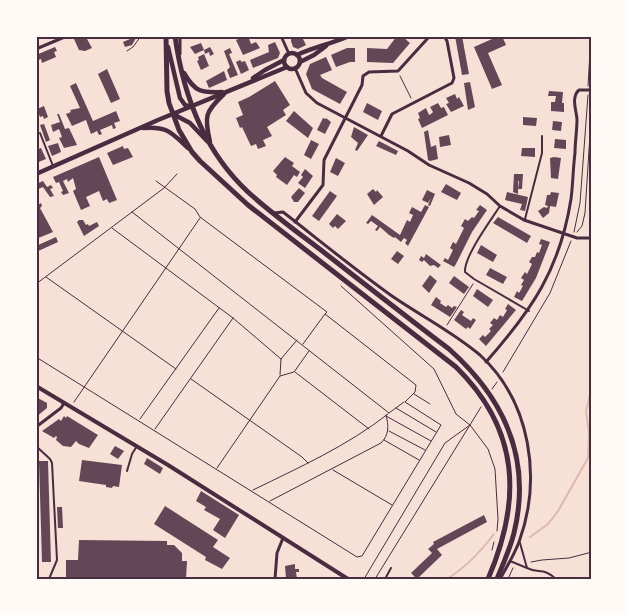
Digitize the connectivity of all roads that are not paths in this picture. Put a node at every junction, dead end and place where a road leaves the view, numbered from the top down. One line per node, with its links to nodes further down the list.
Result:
1 (67, 36): 11 (street)
2 (166, 36): 9 (main road)
3 (175, 36): 16 (main road)
4 (180, 36): 16 (street)
5 (281, 36): 12 (street)
6 (348, 36): 10 (main road)
7 (432, 36): 24 (street)
8 (444, 36): 27 (street)
9 (167, 43): 22 (main road); 23 (main road)
10 (327, 46): 13 (main road); 15 (main road)
11 (36, 49)
12 (289, 54): 13 (main road); 14 (main road)
13 (297, 55): 15 (main road)
14 (284, 60): 17 (main road); 19 (main road)
15 (300, 62): 18 (main road)
16 (180, 67): 21 (main road); 22 (main road)
17 (287, 67): 18 (main road); 19 (main road)
18 (295, 68): 24 (street)
19 (248, 82): 21 (main road)
20 (592, 90): 37 (street)
21 (226, 92): 22 (main road); 29 (main road)
22 (192, 107): 23 (main road); 29 (main road)
23 (173, 114): 25 (main road); 29 (main road); 30 (main road)
24 (346, 117): 27 (street); 36 (street)
25 (136, 129): 30 (main road); 31 (main road)
26 (40, 132): 31 (lane)
27 (381, 136): 33 (street)
28 (542, 136): 35 (lane)
29 (211, 145): 34 (main road)
30 (192, 152): 56 (main road)
31 (53, 166): 32 (main road)
32 (36, 174)
33 (500, 206): 35 (street); 39 (lane)
34 (274, 213): 36 (street); 57 (main road)
35 (524, 220): 37 (street)
36 (295, 222): 40 (street)
37 (564, 234): 38 (street); 39 (street)
38 (592, 238)
39 (529, 311): 40 (street)
40 (486, 362): 48 (street)
41 (36, 386): 42 (street)
42 (64, 403): 43 (street); 45 (street)
43 (36, 427)
44 (36, 446): 52 (lane)
45 (136, 446): 46 (lane); 47 (street)
46 (127, 470)
47 (283, 538): 53 (street); 54 (street)
48 (520, 540): 49 (street); 51 (lane)
49 (510, 561): 51 (lane); 57 (street)
50 (391, 568): 55 (lane)
51 (527, 568): 58 (lane)
52 (49, 579)
53 (275, 579)
54 (348, 579)
55 (385, 579)
56 (488, 579)
57 (498, 579)
58 (556, 579)

